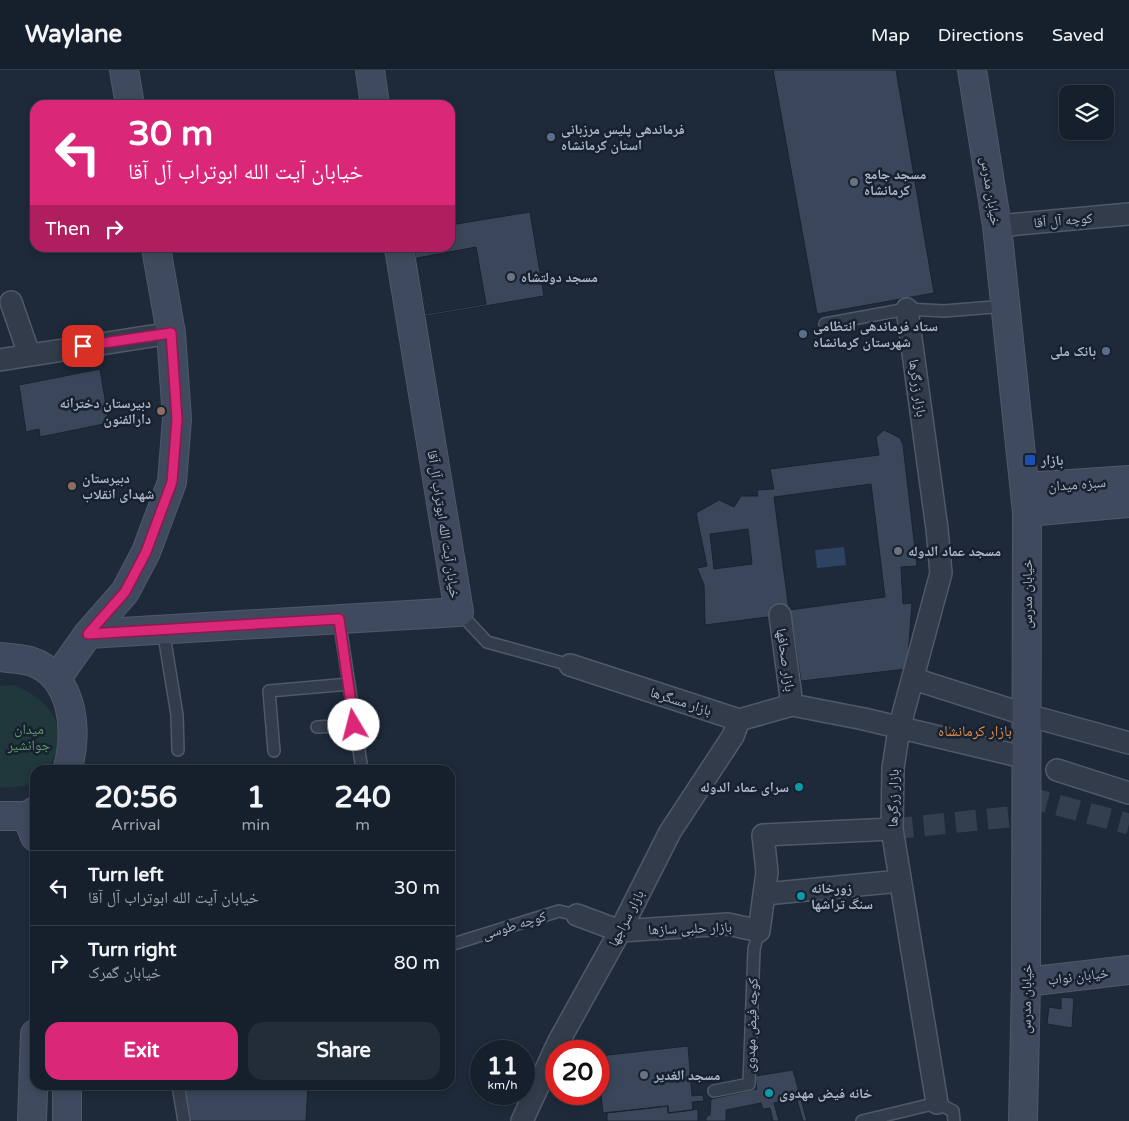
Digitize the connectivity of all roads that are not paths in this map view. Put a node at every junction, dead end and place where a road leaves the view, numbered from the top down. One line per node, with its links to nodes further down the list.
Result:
1 (124, 70): 4 (main road)
2 (370, 70): 5 (main road)
3 (972, 70): 7 (main road, خیابان مدرس)
4 (129, 100)
5 (374, 100)
6 (1129, 214): 7 (street, کوچه آل آقا)
7 (997, 226): 11 (main road, خیابان مدرس)
8 (157, 252): 14 (main road)
9 (400, 252): 21 (main road, خیابان آیت الله ابوتراب آل آقا)
10 (11, 302): 15 (street)
11 (1006, 306): 12 (lane); 19 (main road, خیابان مدرس)
12 (907, 309): 13 (lane); 29 (street, بازار زرگرها)
13 (825, 324)
14 (171, 333): 15 (street); 25 (main road)
15 (29, 354): 16 (street)
16 (0, 360)
17 (1129, 480): 18 (main road, سبزه میدان)
18 (1068, 496): 19 (main road, سبزه میدان); 20 (main road, سبزه میدان)
19 (1026, 500): 32 (main road, خیابان مدرس)
20 (1129, 503)
21 (459, 612): 23 (main road, خیابان آیت الله ابوتراب آل آقا); 27 (lane)
22 (780, 615): 31 (street, بازار صحافها)
23 (339, 619): 24 (main road, خیابان آیت الله ابوتراب آل آقا); 30 (lane)
24 (163, 629): 25 (main road, خیابان آیت الله ابوتراب آل آقا); 38 (lane)
25 (88, 634): 28 (main road)
26 (0, 657): 28 (main road)
27 (570, 665): 33 (street, بازار مسگرها)
28 (57, 678): 41 (main road)
29 (914, 679): 32 (street); 36 (street, بازار زرگرها)
30 (349, 684): 34 (lane); 39 (lane)
31 (792, 705): 33 (street); 36 (street)
32 (1027, 715): 37 (street); 40 (main road, خیابان مدرس)
33 (739, 720): 51 (street, بازار سراجها)
34 (354, 725): 35 (lane); 42 (lane)
35 (317, 727)
36 (899, 729): 40 (street); 47 (street, بازار زرگرها)
37 (1129, 743)
38 (178, 750)
39 (274, 751)
40 (1027, 758): 55 (main road, خیابان مدرس)
41 (70, 765)
42 (361, 765)
43 (1057, 770): 44 (street)
44 (1129, 793)
45 (0, 816): 46 (main road)
46 (30, 821)
47 (892, 829): 48 (street, بازار زرگرها); 49 (street)
48 (900, 881): 49 (street); 60 (street, بازار زرگرها)
49 (765, 894): 52 (street)
50 (578, 915): 51 (street); 53 (lane, کوچه طوسی)
51 (620, 931): 52 (street, بازار حلبی سازها); 64 (street, بازار سراجها)
52 (759, 931): 59 (lane, کوچه فیض مهدوی)
53 (455, 943)
54 (1129, 970): 55 (main road, خیابان نواب)
55 (1026, 982): 67 (main road, خیابان مدرس)
56 (33, 1090): 61 (main road)
57 (67, 1090): 62 (main road)
58 (179, 1090): 63 (lane)
59 (714, 1091)
60 (937, 1103): 65 (lane); 66 (lane)
61 (32, 1121)
62 (67, 1121)
63 (184, 1121)
64 (522, 1121)
65 (862, 1121)
66 (954, 1121)
67 (1024, 1121)

